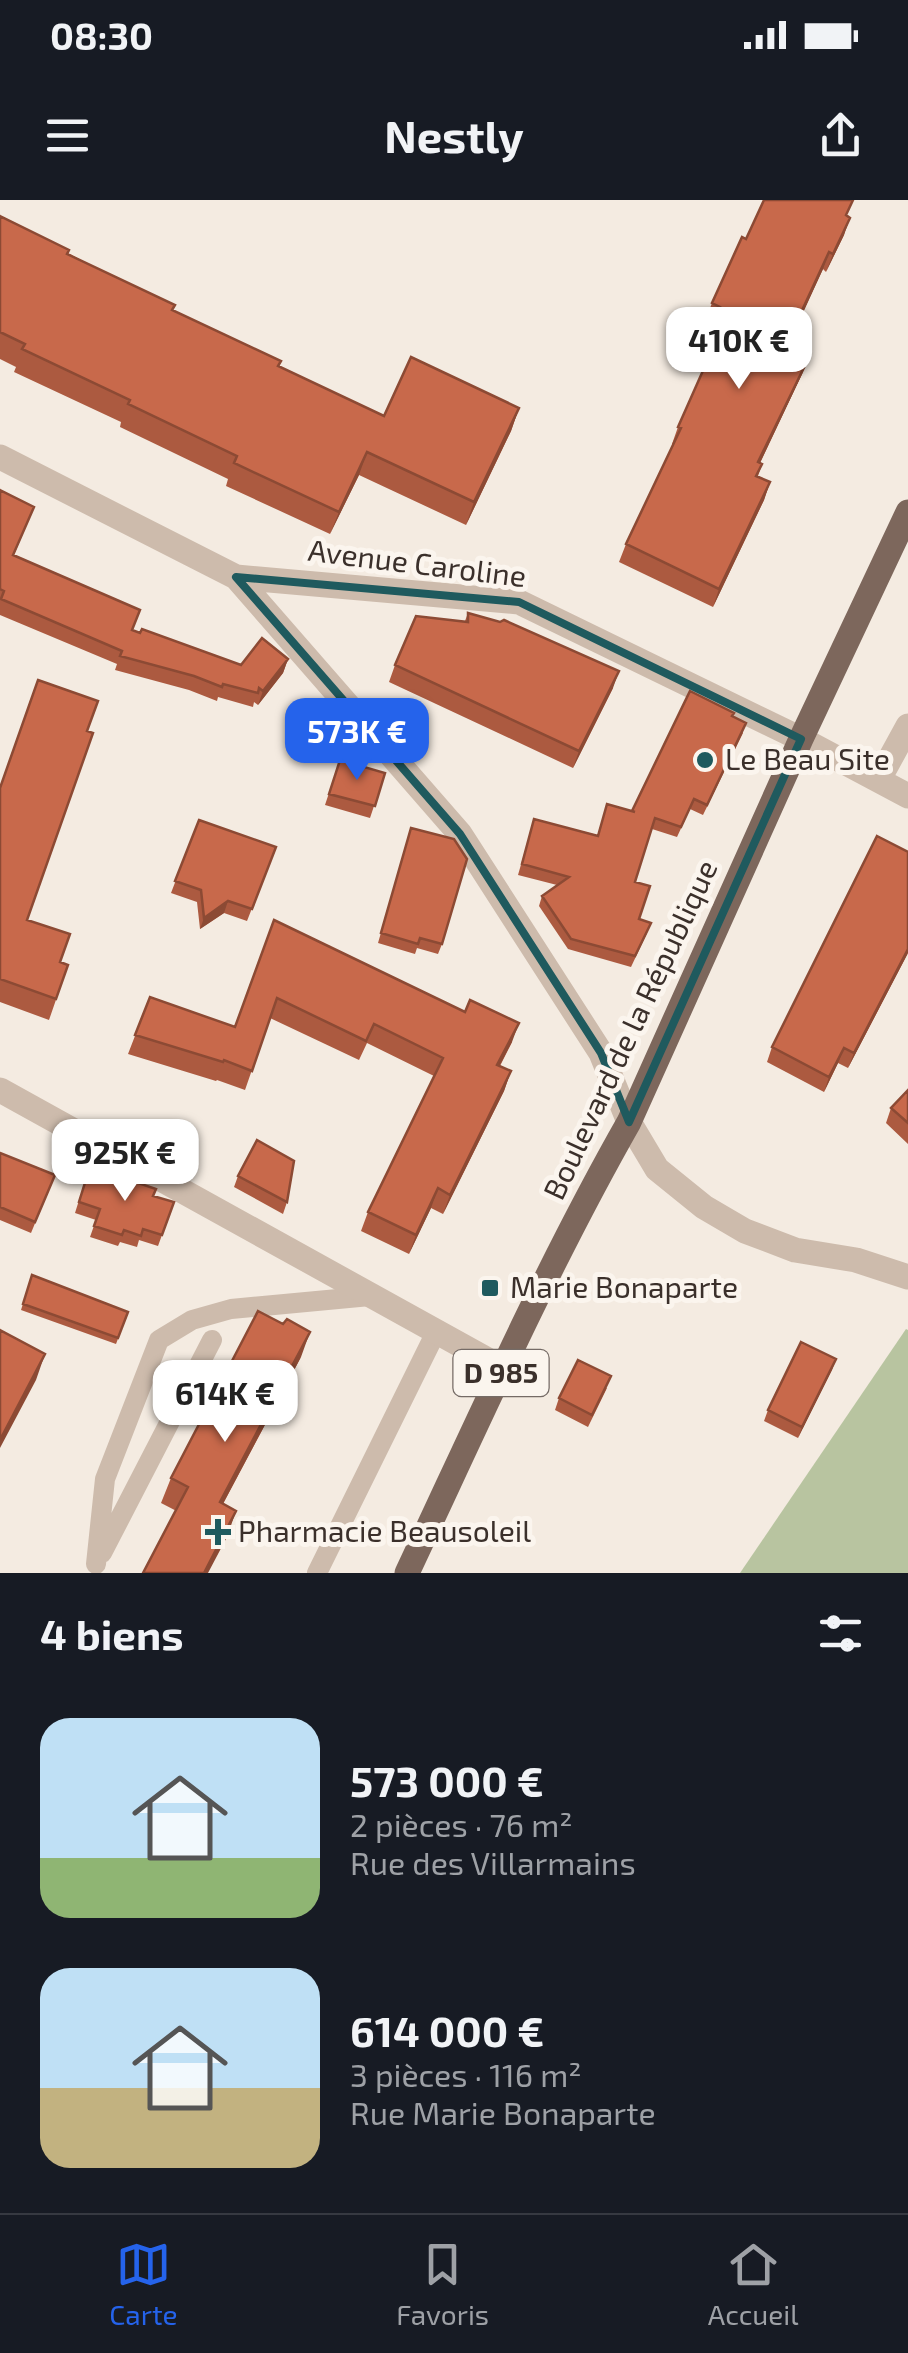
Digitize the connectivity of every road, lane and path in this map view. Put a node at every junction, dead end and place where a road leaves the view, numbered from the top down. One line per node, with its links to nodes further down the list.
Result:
1 (0, 457): 3 (street)
2 (908, 512): 5 (main road, Boulevard de la République / D 985)
3 (236, 577): 5 (street, Avenue Caroline); 9 (street)
4 (908, 726): 6 (street)
5 (801, 738): 6 (street, Avenue Caroline); 9 (main road, Boulevard de la République / D 985)
6 (879, 779): 7 (street, Avenue Caroline)
7 (908, 796)
8 (0, 1090): 11 (street)
9 (629, 1122): 10 (street); 14 (main road, Boulevard de la République / D 985)
10 (908, 1277)
11 (370, 1296): 12 (street); 15 (lane)
12 (436, 1332): 14 (street); 16 (lane)
13 (212, 1340): 15 (lane)
14 (504, 1369): 17 (main road, Boulevard de la République / D 985)
15 (94, 1569)
16 (317, 1573)
17 (406, 1573)

